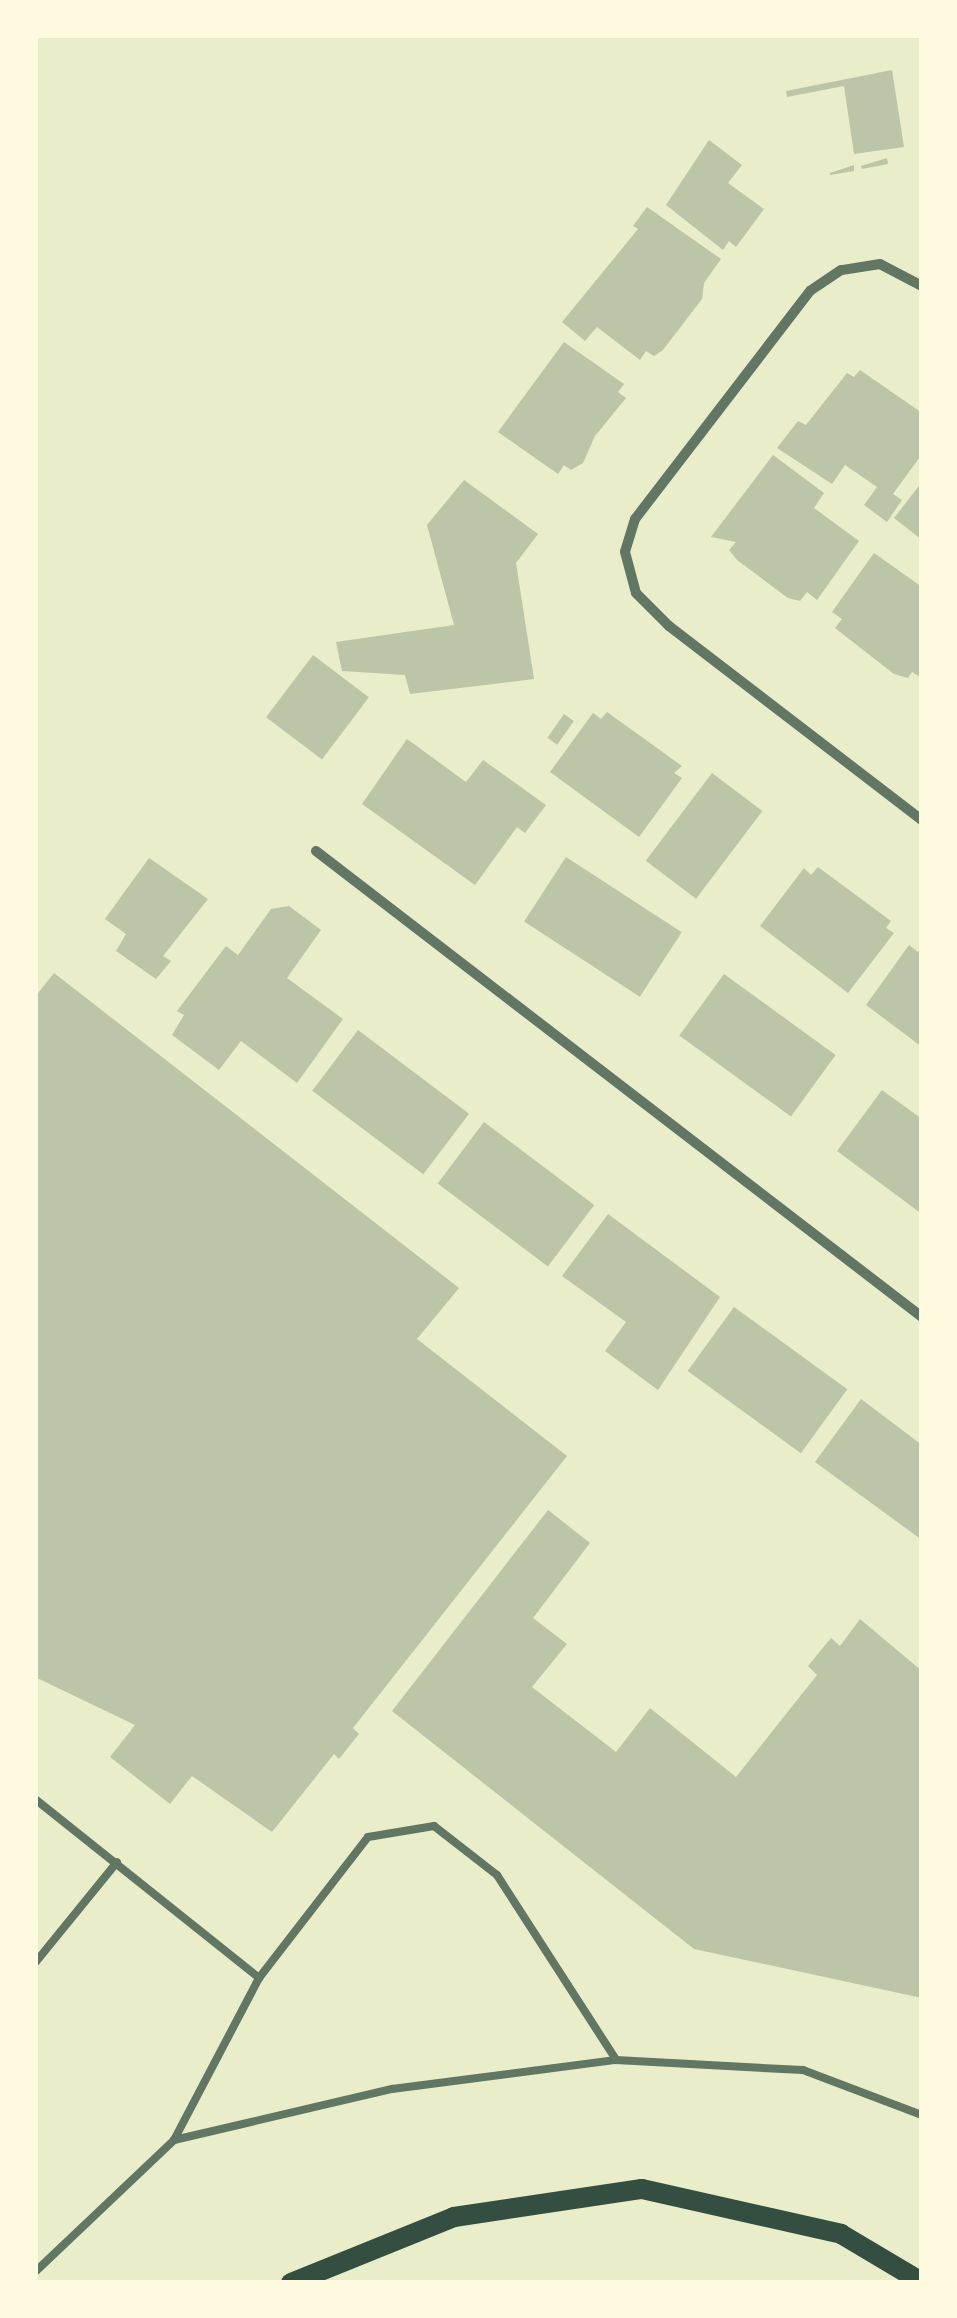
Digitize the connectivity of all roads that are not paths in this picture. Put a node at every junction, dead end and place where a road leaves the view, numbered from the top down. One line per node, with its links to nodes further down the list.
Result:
1 (922, 286): 2 (street)
2 (922, 820)
3 (316, 851): 4 (street)
4 (922, 1317)
5 (35, 1800): 6 (lane)
6 (116, 1862): 7 (lane); 8 (lane)
7 (35, 1964)
8 (258, 1978): 9 (lane); 11 (lane)
9 (616, 2060): 10 (lane); 11 (lane)
10 (922, 2116)
11 (174, 2140): 12 (lane)
12 (35, 2274)
13 (922, 2282): 14 (main road)
14 (291, 2283)

